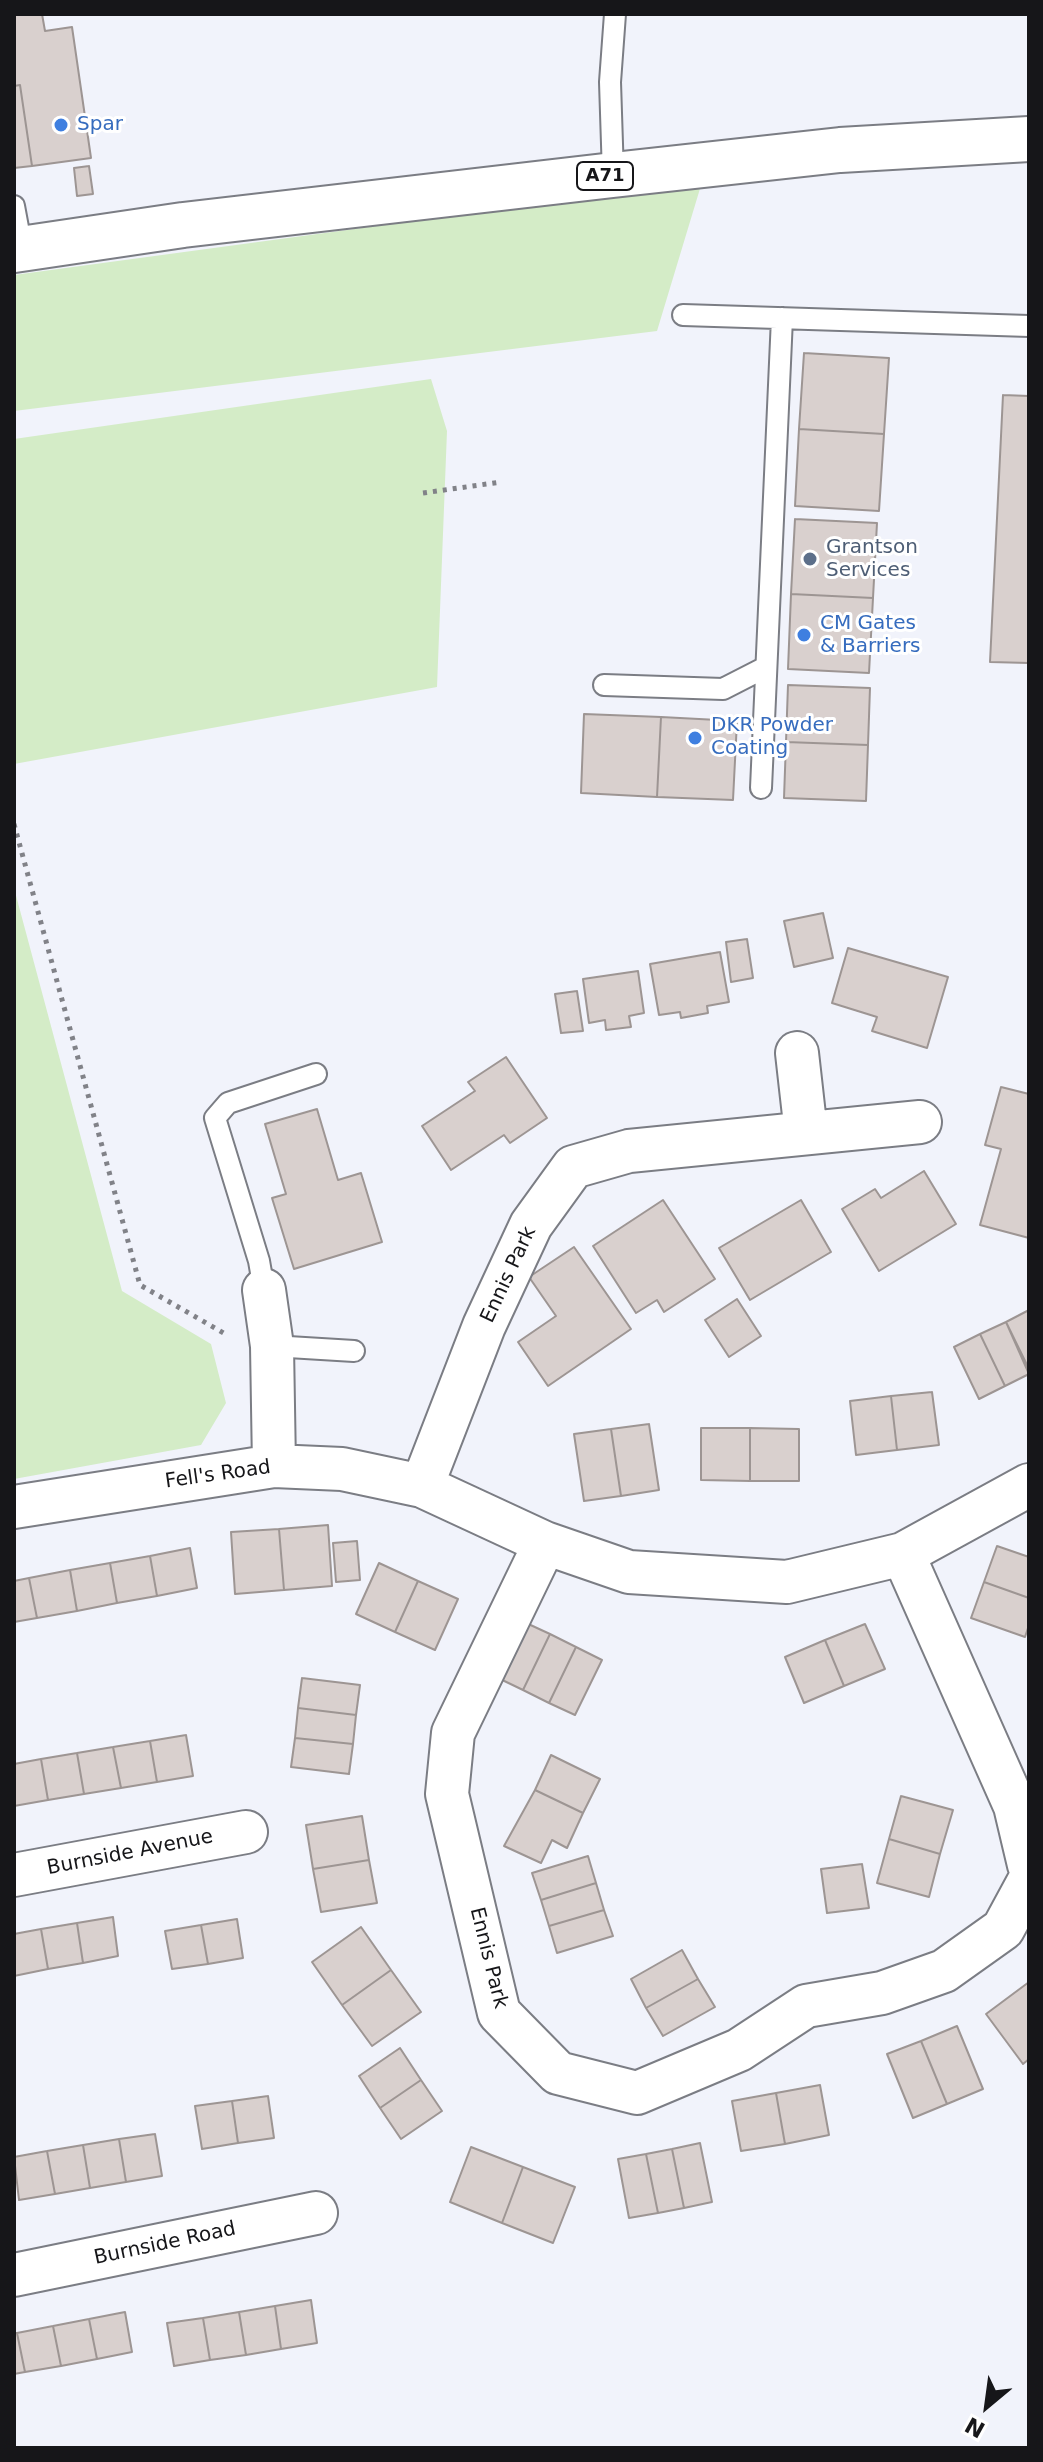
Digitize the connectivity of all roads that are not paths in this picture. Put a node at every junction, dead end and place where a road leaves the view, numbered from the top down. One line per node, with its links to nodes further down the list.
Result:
1 (615, 14): 3 (lane)
2 (1029, 139): 3 (main road, A71)
3 (613, 175): 5 (main road, A71)
4 (14, 206): 5 (lane)
5 (18, 250)
6 (683, 315): 7 (lane)
7 (782, 318): 8 (lane); 9 (lane)
8 (1029, 326)
9 (766, 667): 10 (lane); 11 (lane)
10 (604, 685)
11 (761, 788)
12 (797, 1053): 15 (street)
13 (316, 1074): 16 (lane)
14 (920, 1122): 15 (street, Ennis Park)
15 (806, 1133): 21 (street, Ennis Park)
16 (264, 1290): 17 (street)
17 (272, 1346): 18 (lane); 19 (street)
18 (354, 1351)
19 (274, 1466): 21 (street, Fell's Road); 22 (street, Fell's Road)
20 (1029, 1485): 24 (street)
21 (422, 1486): 23 (street)
22 (14, 1507)
23 (545, 1543): 24 (street); 28 (street, Ennis Park)
24 (903, 1554): 26 (street)
25 (246, 1832): 27 (street, Burnside Avenue)
26 (1029, 1865)
27 (14, 1875)
28 (1029, 1881)
29 (316, 2213): 30 (street, Burnside Road)
30 (14, 2275)

